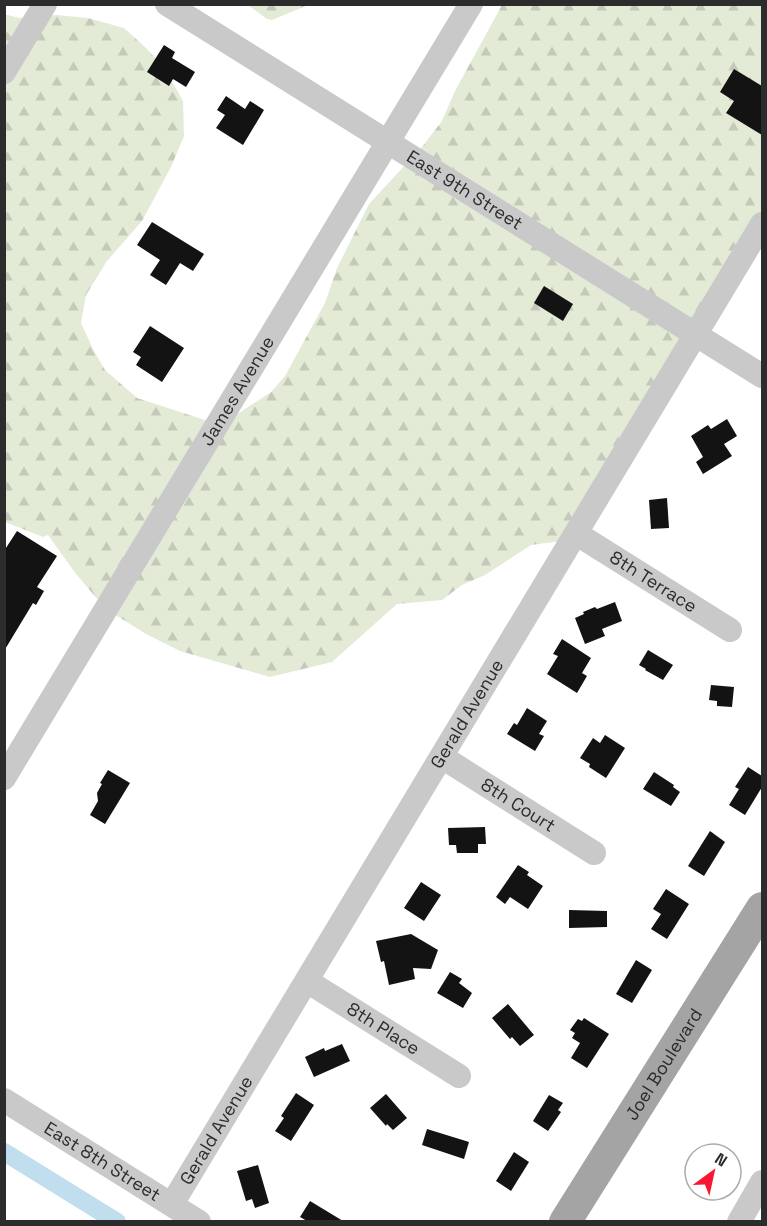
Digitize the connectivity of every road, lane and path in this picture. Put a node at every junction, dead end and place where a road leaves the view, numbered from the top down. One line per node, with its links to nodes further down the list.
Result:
1 (45, 4): 4 (street)
2 (167, 4): 5 (street, East 9th Street)
3 (471, 4): 5 (street, James Avenue)
4 (4, 72)
5 (388, 143): 7 (street, East 9th Street); 12 (street, James Avenue)
6 (762, 224): 7 (street, Gerald Avenue)
7 (697, 335): 8 (street, East 9th Street); 9 (street, Gerald Avenue)
8 (762, 376)
9 (577, 534): 10 (street, 8th Terrace); 11 (street, Gerald Avenue)
10 (729, 630)
11 (442, 757): 13 (street, 8th Court); 15 (street, Gerald Avenue)
12 (4, 778)
13 (594, 853)
14 (762, 908): 21 (main road, Joel Boulevard)
15 (308, 981): 16 (street, 8th Place); 19 (street, Gerald Avenue)
16 (459, 1076)
17 (4, 1100): 19 (street, East 8th Street)
18 (762, 1182): 22 (street)
19 (172, 1204): 20 (street, East 8th Street)
20 (199, 1221)
21 (565, 1221)
22 (739, 1221)

